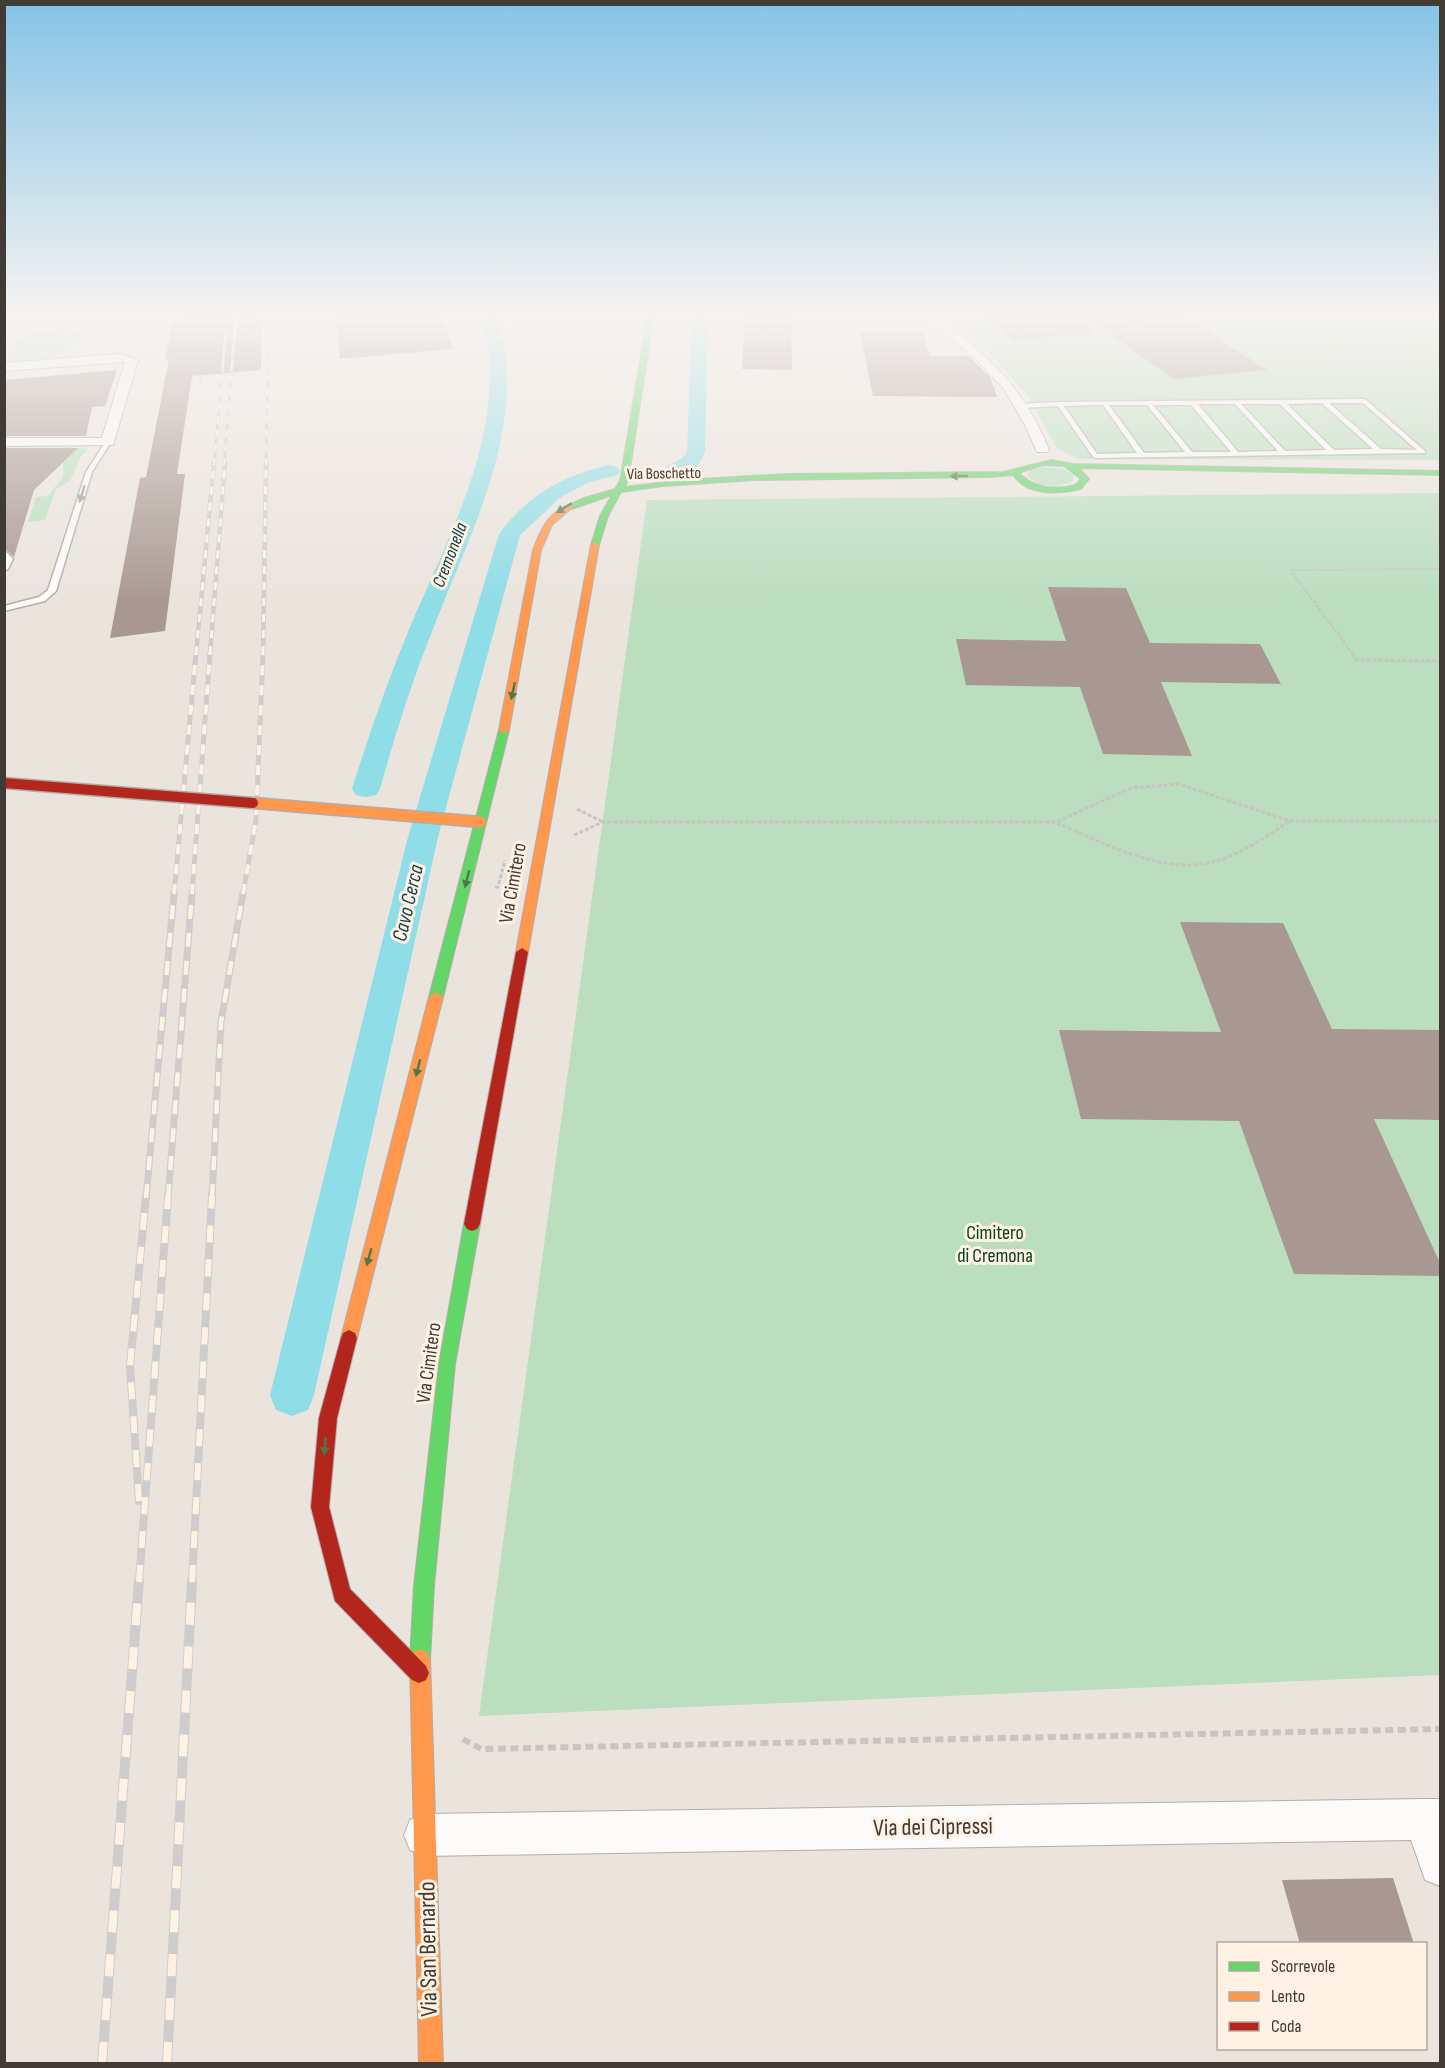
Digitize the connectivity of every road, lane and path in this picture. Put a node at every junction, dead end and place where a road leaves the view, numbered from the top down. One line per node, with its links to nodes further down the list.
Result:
1 (117, 411): 12 (street)
2 (636, 411): 27 (street, Via Cimitero)
3 (1023, 411): 14 (street)
4 (1064, 411): 20 (lane)
5 (1110, 411): 20 (lane)
6 (1154, 411): 17 (lane)
7 (1200, 411): 18 (lane)
8 (1244, 411): 19 (lane)
9 (1291, 411): 16 (lane)
10 (1334, 411): 15 (lane)
11 (1376, 411): 15 (lane)
12 (108, 441): 13 (street); 31 (lane, one-way to 31)
13 (4, 442)
14 (1042, 449): 21 (street); 22 (street)
15 (1379, 451): 16 (lane)
16 (1332, 452): 19 (lane)
17 (1189, 453): 18 (lane); 20 (lane)
18 (1236, 453): 19 (lane)
19 (1284, 453)
20 (1142, 455)
21 (1063, 465): 22 (street, Via Boschetto); 23 (street, Via Boschetto); 25 (street)
22 (1021, 468): 26 (street); 27 (street, Via Boschetto, one-way to 27)
23 (1440, 473)
24 (1440, 481): 25 (street, Via Boschetto)
25 (1084, 483): 26 (street, Via Boschetto)
26 (1036, 488): 27 (street, Via Boschetto)
27 (619, 491): 36 (street, one-way to 36); 39 (street, Via Cimitero)
28 (4, 552): 29 (lane)
29 (4, 569)
30 (1440, 569): 32 (path)
31 (4, 609)
32 (1440, 661)
33 (4, 783): 36 (street, bridge)
34 (1290, 821): 35 (path); 38 (path); 38 (path)
35 (1440, 821)
36 (482, 822): 39 (street, one-way to 39)
37 (603, 822): 38 (path)
38 (1056, 822)
39 (419, 1673): 43 (street, Via Cimitero)
40 (1440, 1729): 41 (path)
41 (456, 1730)
42 (1432, 1819): 43 (street, Via dei Cipressi); 44 (street)
43 (425, 1835): 45 (street, Via San Bernardo)
44 (1440, 1865)
45 (431, 2064)

